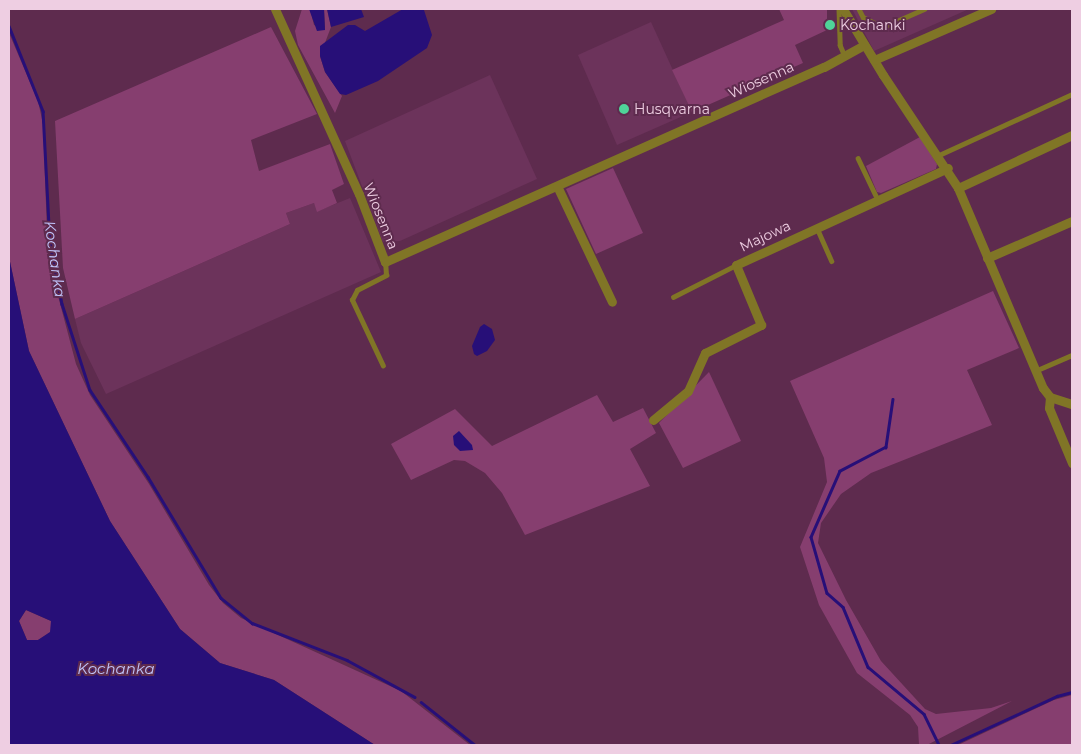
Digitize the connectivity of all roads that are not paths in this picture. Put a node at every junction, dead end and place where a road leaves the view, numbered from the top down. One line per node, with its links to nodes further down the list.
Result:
1 (275, 9): 22 (street, Wiosenna)
2 (839, 9): 8 (lane)
3 (843, 9): 7 (street)
4 (859, 9): 5 (lane)
5 (924, 9)
6 (991, 9): 9 (street)
7 (864, 44): 8 (street, Wiosenna); 9 (street)
8 (846, 57): 15 (street, Wiosenna)
9 (874, 60): 12 (street)
10 (1072, 94): 12 (lane)
11 (1072, 135): 16 (street)
12 (938, 155): 14 (street)
13 (858, 158): 17 (lane)
14 (948, 168): 16 (street); 17 (street, Majowa)
15 (557, 186): 22 (street, Wiosenna); 25 (street)
16 (958, 188): 20 (street)
17 (878, 200): 19 (street, Majowa)
18 (1072, 221): 20 (street)
19 (817, 228): 21 (lane); 23 (street, Majowa)
20 (988, 258): 28 (street)
21 (832, 261)
22 (385, 262): 27 (lane)
23 (736, 265): 24 (lane); 31 (street, Majowa)
24 (673, 297)
25 (612, 302)
26 (1072, 355): 28 (lane)
27 (383, 366)
28 (1035, 371): 29 (street)
29 (1050, 397): 30 (street); 32 (street)
30 (1072, 404)
31 (653, 420)
32 (1072, 464)

